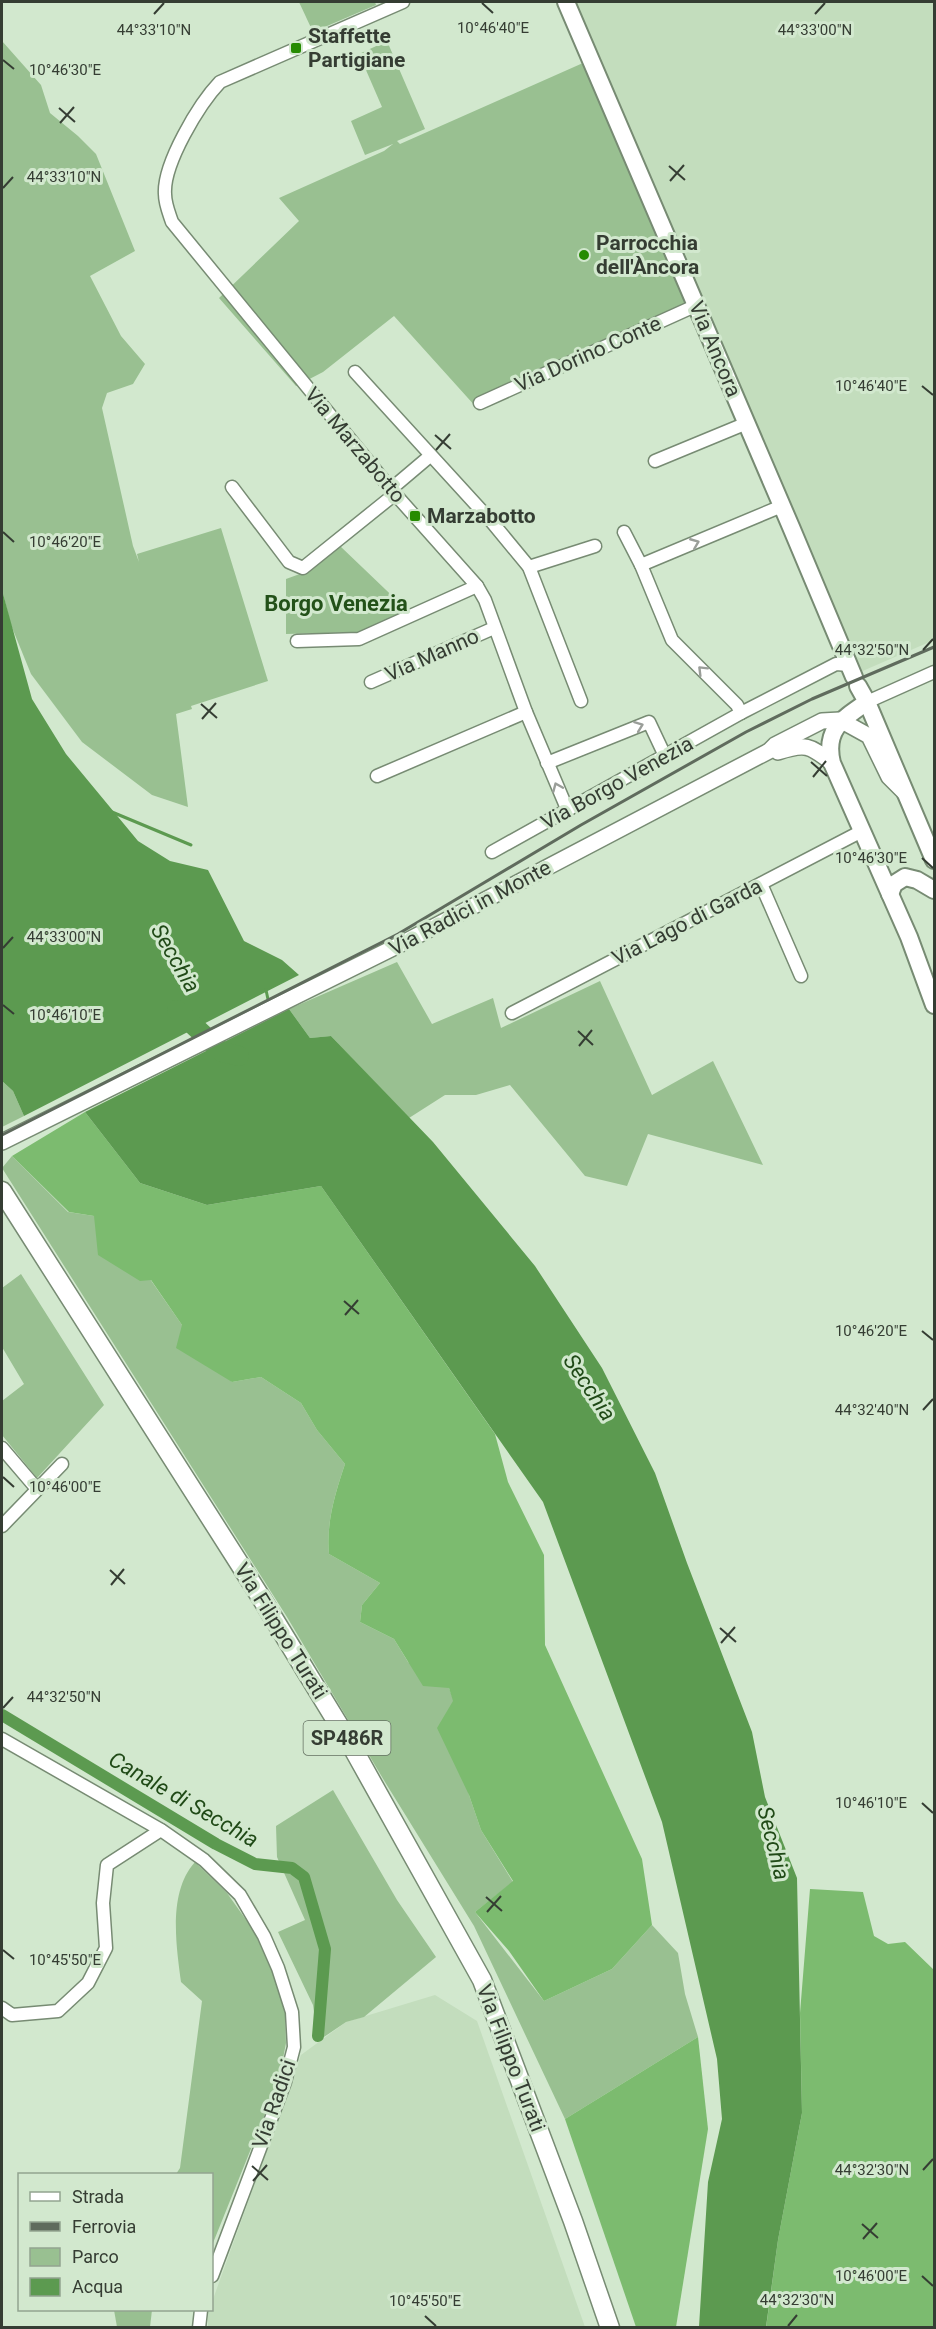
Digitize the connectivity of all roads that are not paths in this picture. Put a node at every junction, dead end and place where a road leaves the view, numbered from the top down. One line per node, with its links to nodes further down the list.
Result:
1 (403, 2): 10 (street, Via Marzabotto)
2 (566, 2): 3 (main road, Via Ancora)
3 (697, 305): 5 (street, Via Dorino Conte); 6 (main road, Via Ancora)
4 (355, 372): 7 (street)
5 (480, 403)
6 (747, 423): 8 (street); 11 (main road, Via Ancora)
7 (430, 456): 10 (street); 15 (street)
8 (655, 461)
9 (232, 487): 10 (street)
10 (393, 492): 16 (street, Via Marzabotto)
11 (782, 507): 14 (street, one-way to 11); 20 (main road, Via Ancora)
12 (624, 532): 14 (street)
13 (595, 546): 15 (street)
14 (641, 565): 25 (street, one-way to 14)
15 (529, 567): 22 (street)
16 (477, 585): 17 (street, Via Marzabotto); 18 (street)
17 (494, 628): 21 (street, Via Manno); 24 (street, Via Marzabotto)
18 (297, 641)
19 (934, 672): 23 (street, Via Radici in Monte)
20 (853, 676): 23 (main road, Via Ancora); 25 (street, Via Borgo Venezia)
21 (371, 682)
22 (581, 701)
23 (867, 702): 26 (main road, Via Radici in Monte); 32 (main road, Via Ancora)
24 (526, 712): 29 (street, Via Marzabotto); 31 (street)
25 (741, 713): 28 (street, Via Borgo Venezia)
26 (840, 720): 27 (street, Via Radici in Monte); 30 (main road); 32 (street)
27 (769, 752): 30 (street); 45 (street, Via Radici in Monte)
28 (665, 756): 29 (street, one-way to 28); 33 (street, Via Borgo Venezia)
29 (547, 763): 33 (street, Via Marzabotto, one-way to 29)
30 (832, 763): 34 (main road)
31 (377, 776)
32 (906, 795): 35 (main road, Via Ancora)
33 (567, 811): 36 (street, Via Borgo Venezia)
34 (862, 831): 38 (street, Via Lago di Garda); 40 (main road)
35 (931, 839): 37 (main road, Via Ancora)
36 (492, 852)
37 (934, 860)
38 (761, 884): 41 (street); 44 (street, Via Lago di Garda)
39 (934, 890): 40 (main road)
40 (890, 894): 42 (main road)
41 (801, 976)
42 (932, 986): 43 (main road)
43 (934, 1005)
44 (512, 1013)
45 (2, 1142)
46 (2, 1191): 57 (main road, Via Filippo Turati / SP486R)
47 (2, 1448): 49 (street)
48 (62, 1464): 49 (street)
49 (37, 1489): 50 (street)
50 (2, 1526)
51 (2, 1739): 52 (street, Via Radici)
52 (160, 1830): 53 (street); 54 (street, Via Radici)
53 (2, 2008)
54 (213, 2273)
55 (201, 2311): 56 (street)
56 (199, 2328)
57 (610, 2328)

